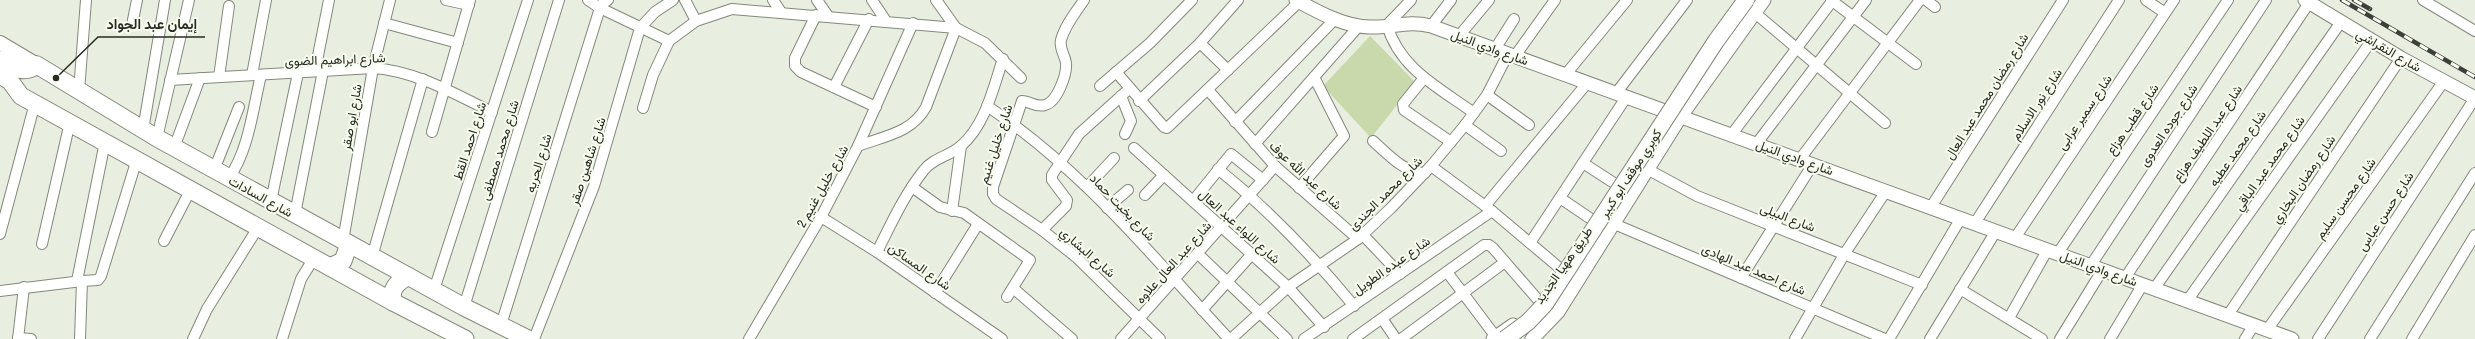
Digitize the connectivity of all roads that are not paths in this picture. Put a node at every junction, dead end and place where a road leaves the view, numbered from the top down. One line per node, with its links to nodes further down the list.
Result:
1 (86, 0): 107 (street)
2 (137, 0): 58 (street)
3 (165, 0): 131 (street)
4 (189, 0): 100 (street)
5 (266, 0): 93 (street)
6 (329, 0): 88 (street)
7 (390, 0): 62 (street, شارع ابو صقر)
8 (446, 0): 43 (street)
9 (528, 0): 121 (street, شارع احمد القط)
10 (559, 0): 232 (street, شارع محمد مصطفى)
11 (588, 0): 49 (street)
12 (608, 0): 49 (street)
13 (673, 0): 67 (street, شارع شاهين صقر)
14 (685, 0): 60 (street)
15 (772, 0): 50 (street)
16 (817, 0): 53 (street)
17 (872, 0): 59 (street)
18 (936, 0): 68 (street)
19 (1084, 0): 127 (street, شارع خليل غنيم)
20 (1192, 0): 89 (street)
21 (1238, 0): 76 (street)
22 (1411, 0): 64 (street)
23 (1451, 0): 66 (street)
24 (1489, 0): 70 (street)
25 (1555, 0): 79 (street, شارع محمد الجندى)
26 (1627, 0): 91 (street)
27 (1687, 0): 111 (street)
28 (1740, 0): 120 (street, طريق ههيا الجديد)
29 (1764, 0): 45 (street, طريق ههيا الجديد)
30 (1832, 0): 54 (street); 77 (street)
31 (1866, 0): 54 (street)
32 (1920, 0): 73 (street)
33 (1926, 0): 48 (street)
34 (2063, 0): 173 (street, شارع رمضان محمد عبد العال)
35 (2119, 0): 182 (street, شارع نور الاسلام)
36 (2146, 0): 51 (street)
37 (2174, 0): 51 (street, شارع سمير عرابى)
38 (2228, 0): 197 (street, شارع قطب هزاع)
39 (2266, 0): 207 (street, شارع جوده العدوى)
40 (2423, 0): 69 (street)
41 (1297, 1): 46 (street, شارع وادي النيل); 87 (street)
42 (2307, 1): 61 (street, شارع النقراشي); 213 (street, شارع عبد اللطيف هزاع)
43 (469, 2): 75 (street)
44 (729, 4): 50 (street); 60 (street)
45 (1753, 4): 77 (street); 123 (street, طريق ههيا الجديد); 244 (main road, كوبري موقف ابو كبير, bridge); 264 (main road, كوبري موقف ابو كبير)
46 (1314, 5): 56 (street, شارع وادي النيل)
47 (229, 6): 94 (street)
48 (1935, 7)
49 (599, 8): 67 (street); 240 (street, شارع الحريه)
50 (781, 12): 52 (street)
51 (2165, 13): 192 (street, شارع سمير عرابى)
52 (816, 15): 53 (street); 105 (street)
53 (828, 16): 55 (street)
54 (1853, 17): 73 (street); 85 (street)
55 (869, 19): 59 (street); 105 (street)
56 (1335, 19): 65 (street, شارع وادي النيل); 125 (street)
57 (1514, 19): 78 (street)
58 (133, 20)
59 (886, 20): 63 (street)
60 (696, 22): 72 (street)
61 (2341, 22): 71 (street, شارع النقراشي); 218 (street, شارع محمد عطيه)
62 (384, 23): 75 (street); 86 (street, شارع ابو صقر)
63 (914, 23): 68 (street); 119 (street)
64 (1386, 25): 65 (street, شارع وادي النيل); 66 (street, شارع وادي النيل); 98 (street)
65 (1358, 26): 95 (street)
66 (1431, 26): 70 (street, شارع وادي النيل)
67 (640, 28): 72 (street); 252 (street, شارع شاهين صقر)
68 (956, 28): 81 (street); 139 (street, شارع خليل غنيم 2)
69 (2475, 31)
70 (1459, 36): 78 (street, شارع وادي النيل)
71 (2372, 40): 80 (street, شارع النقراشي); 228 (street, شارع محمد عبد الباقي)
72 (669, 41): 118 (street)
73 (1888, 42): 83 (street); 110 (street)
74 (0, 43): 84 (main road, شارع السادات)
75 (458, 43): 106 (street)
76 (1200, 43): 87 (street); 115 (street)
77 (1797, 48): 85 (street); 133 (street)
78 (1495, 49): 79 (street, شارع وادي النيل)
79 (1512, 55): 91 (street, شارع وادي النيل); 112 (street, شارع محمد الجندى)
80 (2401, 58): 102 (street, شارع النقراشي); 236 (street, شارع رمضان البخاري)
81 (1003, 59): 97 (street); 116 (street)
82 (0, 60): 84 (highway)
83 (1916, 64)
84 (37, 65): 107 (highway, شارع السادات)
85 (1817, 65): 110 (street); 137 (street)
86 (373, 68): 88 (street, شارع ابراهيم الضوى); 99 (street, شارع ابراهيم الضوى); 194 (street, شارع ابو صقر)
87 (1228, 70): 108 (street)
88 (319, 71): 90 (street, شارع ابراهيم الضوى); 177 (street)
89 (1116, 72): 104 (street); 109 (street)
90 (298, 73): 93 (street, شارع ابراهيم الضوى); 171 (street)
91 (1566, 74): 101 (street, شارع وادي النيل)
92 (0, 75): 114 (highway)
93 (256, 75): 94 (street, شارع ابراهيم الضوى); 157 (street)
94 (219, 77): 96 (street, شارع ابراهيم الضوى)
95 (1314, 77): 138 (street); 162 (street)
96 (200, 78): 100 (street, شارع ابراهيم الضوى); 141 (street)
97 (1021, 78)
98 (1424, 78): 122 (street); 136 (street)
99 (423, 79): 106 (street, شارع ابراهيم الضوى); 202 (street)
100 (170, 80): 131 (street)
101 (1588, 82): 111 (street, شارع وادي النيل); 175 (street, شارع عبده الطويل)
102 (2444, 82): 113 (street, شارع النقراشي); 243 (street, شارع محسن سليم)
103 (0, 85): 114 (main road, شارع السادات)
104 (1100, 86)
105 (834, 87): 119 (street)
106 (445, 89): 121 (street, شارع ابراهيم الضوى); 130 (street)
107 (79, 90): 131 (highway, شارع السادات)
108 (1208, 90): 115 (street); 125 (street, شارع عبد الله عوف)
109 (1125, 93): 115 (street); 132 (street); 147 (street)
110 (1850, 93): 126 (street); 146 (street)
111 (1622, 94): 120 (street, شارع وادي النيل); 148 (street)
112 (1487, 95): 122 (street, شارع محمد الجندى); 129 (street)
113 (2475, 98): 275 (street, شارع حسن عباس)
114 (28, 100): 124 (highway, شارع السادات); 170 (street)
115 (1139, 101)
116 (987, 106): 127 (street, شارع بخيت حماد); 140 (street)
117 (239, 107): 153 (street)
118 (643, 108)
119 (876, 108): 139 (street)
120 (1665, 110): 123 (street, شارع وادي النيل); 159 (street, طريق ههيا الجديد)
121 (492, 112): 222 (street, شارع احمد القط)
122 (1474, 113): 128 (street, شارع محمد الجندى)
123 (1681, 116): 133 (street, شارع وادي النيل); 152 (street, طريق ههيا الجديد)
124 (70, 122): 135 (highway, شارع السادات); 196 (street)
125 (1235, 122): 138 (street, شارع عبد الله عوف)
126 (1885, 122)
127 (1013, 123): 147 (street, شارع بخيت حماد); 166 (street, شارع خليل غنيم)
128 (1465, 125): 136 (street, شارع محمد الجندى); 143 (street)
129 (1529, 125)
130 (432, 132)
131 (150, 134): 141 (highway, شارع السادات)
132 (1125, 134)
133 (1732, 134): 137 (street, شارع وادي النيل)
134 (1373, 141): 154 (street)
135 (105, 142): 145 (highway, شارع السادات); 214 (street)
136 (1451, 142): 154 (street, شارع محمد الجندى)
137 (1757, 143): 146 (street, شارع وادي النيل)
138 (1255, 144): 150 (street, شارع عبد الله عوف)
139 (858, 146): 178 (street, شارع خليل غنيم 2)
140 (961, 146): 160 (street); 176 (street)
141 (174, 148): 153 (highway, شارع السادات)
142 (1134, 148): 156 (street, شارع اللواء عبد العال)
143 (1500, 152)
144 (1114, 158): 161 (street)
145 (137, 159): 163 (highway, شارع السادات); 214 (street)
146 (1800, 159): 149 (street, شارع وادي النيل)
147 (1060, 162): 161 (street, شارع بخيت حماد); 187 (street)
148 (1583, 163): 159 (street); 169 (street)
149 (1813, 164): 165 (street, شارع وادي النيل); 186 (street)
150 (1275, 166): 158 (street, شارع عبد العال علاوه); 162 (street, شارع عبد الله عوف)
151 (1218, 169): 158 (street); 168 (street); 172 (street)
152 (1647, 169): 181 (street, طريق ههيا الجديد); 186 (street, شارع البيلى)
153 (214, 170): 157 (highway, شارع السادات)
154 (1428, 170): 175 (street); 191 (street, شارع محمد الجندى)
155 (2475, 173): 276 (street)
156 (1164, 174): 167 (street); 172 (street, شارع اللواء عبد العال)
157 (229, 178): 171 (highway, شارع السادات)
158 (1263, 180): 168 (street, شارع عبد العال علاوه)
159 (1617, 185): 180 (street, طريق ههيا الجديد)
160 (912, 187): 176 (street); 198 (street)
161 (1087, 187): 174 (street, شارع بخيت حماد)
162 (1299, 188): 191 (street, شارع عبد الله عوف)
163 (191, 189): 184 (highway, شارع السادات); 193 (street)
164 (1128, 190): 174 (street)
165 (1886, 190): 173 (street, شارع وادي النيل); 199 (street)
166 (993, 194): 187 (street, شارع البشاري)
167 (1145, 194)
168 (1250, 195): 185 (street, شارع عبد العال علاوه); 205 (street)
169 (1560, 198): 180 (street); 195 (street)
170 (4, 200): 189 (street)
171 (271, 201): 177 (highway, شارع السادات)
172 (1193, 201): 185 (street, شارع اللواء عبد العال)
173 (1931, 207): 179 (street, شارع وادي النيل)
174 (1107, 208): 215 (street, شارع بخيت حماد)
175 (1489, 208): 195 (street); 210 (street, شارع عبده الطويل)
176 (952, 211): 183 (street)
177 (295, 214): 194 (highway, شارع السادات)
178 (821, 217): 198 (street, شارع المساكن); 253 (street, شارع خليل غنيم 2)
179 (1961, 218): 182 (street, شارع وادي النيل); 217 (street)
180 (1594, 221): 208 (street, طريق ههيا الجديد)
181 (1612, 223): 212 (street, شارع احمد عبد الهادى); 265 (street, طريق ههيا الجديد)
182 (1975, 223): 188 (street, شارع وادي النيل)
183 (978, 224): 221 (street); 225 (street)
184 (259, 226): 203 (highway, شارع السادات); 248 (street)
185 (1222, 226): 200 (street, شارع عبد العال علاوه); 201 (street, شارع اللواء عبد العال)
186 (1774, 226): 199 (street, شارع البيلى); 212 (street)
187 (1042, 230): 237 (street, شارع البشاري)
188 (1996, 231): 192 (street, شارع وادي النيل); 223 (street)
189 (0, 234)
190 (2475, 235): 277 (street)
191 (1361, 237): 205 (street, شارع محمد الجندى); 210 (street, شارع عبد الله عوف)
192 (2015, 238): 197 (street, شارع وادي النيل)
193 (164, 241)
194 (346, 242): 202 (highway, شارع السادات); 206 (highway)
195 (1530, 243): 208 (street)
196 (42, 244)
197 (2053, 251): 207 (street, شارع وادي النيل); 238 (street, شارع قطب هزاع)
198 (877, 252): 225 (street, شارع المساكن)
199 (1845, 253): 217 (street, شارع البيلى); 233 (street)
200 (1198, 254): 215 (street, شارع عبد العال علاوه); 216 (street)
201 (1252, 254): 216 (street); 220 (street, شارع اللواء عبد العال)
202 (372, 257): 211 (highway, شارع السادات)
203 (314, 258): 206 (highway, شارع السادات); 249 (street)
204 (1505, 262): 209 (street); 226 (street); 229 (street)
205 (1320, 265): 220 (street, شارع محمد الجندى); 231 (street)
206 (330, 267): 230 (highway, شارع السادات)
207 (2097, 267): 213 (street, شارع وادي النيل); 271 (street, شارع جوده العدوى)
208 (1562, 270): 229 (street, طريق ههيا الجديد)
209 (1447, 272): 226 (street); 239 (street)
210 (1400, 274): 231 (street, شارع عبده الطويل)
211 (408, 276): 222 (highway, شارع السادات); 230 (highway)
212 (1741, 278): 233 (street, شارع احمد عبد الهادى)
213 (2126, 278): 218 (street, شارع وادي النيل)
214 (80, 281): 219 (street); 247 (street)
215 (1175, 281): 234 (street, شارع بخيت حماد); 237 (street, شارع عبد العال علاوه)
216 (1227, 282): 234 (street); 235 (street)
217 (1922, 285): 268 (street)
218 (2148, 286): 228 (street, شارع وادي النيل); 272 (street, شارع محمد عطيه)
219 (24, 287): 224 (street); 245 (street)
220 (1288, 287): 235 (street, شارع محمد الجندى); 242 (street, شارع اللواء عبد العال)
221 (1013, 288): 227 (street); 255 (street)
222 (434, 290): 232 (highway, شارع السادات)
223 (1960, 290): 238 (street); 269 (street)
224 (0, 291)
225 (935, 293): 254 (street, شارع المساكن)
226 (1463, 293): 244 (street); 263 (street)
227 (1007, 297)
228 (2187, 300): 236 (street, شارع وادي النيل)
229 (1539, 301): 244 (street, طريق ههيا الجديد)
230 (393, 302): 250 (highway, شارع السادات)
231 (1354, 306): 242 (street, شارع عبده الطويل)
232 (464, 307): 240 (highway, شارع السادات)
233 (1813, 308): 266 (street); 267 (street, شارع احمد عبد الهادى)
234 (1202, 310): 258 (street, شارع بخيت حماد)
235 (1259, 312): 258 (street, شارع محمد الجندى); 259 (street)
236 (2228, 316): 241 (street, شارع وادي النيل)
237 (1140, 318): 256 (street, شارع عبد العال علاوه); 257 (street, شارع البشاري)
238 (2009, 318): 270 (street)
239 (1383, 320): 261 (street); 262 (street)
240 (501, 325): 251 (highway, شارع السادات)
241 (2254, 325): 243 (street, شارع وادي النيل); 273 (street)
242 (1324, 327): 260 (street, شارع عبده الطويل)
243 (2267, 330): 274 (street, شارع وادي النيل)
244 (1498, 338)
245 (18, 339): 246 (street)
246 (31, 339)
247 (80, 339)
248 (193, 339)
249 (282, 339)
250 (465, 339)
251 (528, 339)
252 (534, 339)
253 (749, 339)
254 (1002, 339)
255 (1072, 339)
256 (1121, 339)
257 (1160, 339)
258 (1230, 339)
259 (1287, 339)
260 (1304, 339)
261 (1353, 339)
262 (1396, 339)
263 (1401, 339)
264 (1520, 339)
265 (1532, 339)
266 (1795, 339)
267 (1885, 339)
268 (1889, 339)
269 (1930, 339)
270 (2042, 339)
271 (2060, 339)
272 (2110, 339)
273 (2245, 339)
274 (2292, 339)
275 (2318, 339)
276 (2370, 339)
277 (2412, 339)

